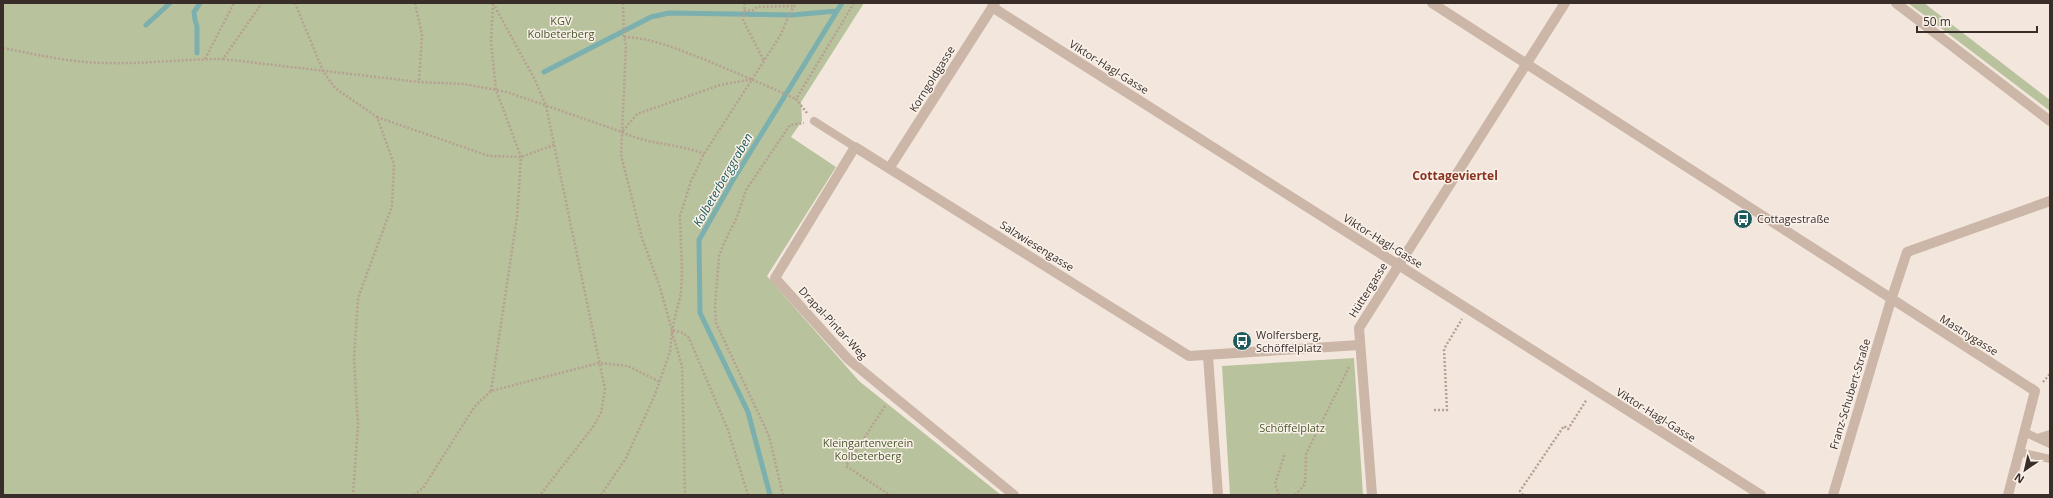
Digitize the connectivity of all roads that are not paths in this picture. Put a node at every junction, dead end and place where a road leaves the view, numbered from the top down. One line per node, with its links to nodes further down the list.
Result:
1 (1432, 3): 5 (street)
2 (1565, 3): 5 (street, Hüttergasse)
3 (1896, 3): 7 (street)
4 (994, 5): 9 (street, Korngoldgasse); 11 (street, Viktor-Hagl-Gasse)
5 (1527, 63): 11 (street, Hüttergasse); 12 (street)
6 (814, 121): 8 (lane)
7 (2050, 121)
8 (855, 146): 9 (street, Salzwiesengasse); 21 (street, Drapal-Pintar-Weg)
9 (890, 168): 14 (street, Salzwiesengasse)
10 (2050, 201): 12 (street)
11 (1398, 265): 13 (street, Hüttergasse); 24 (street, Viktor-Hagl-Gasse)
12 (1891, 300): 15 (street, Mastnygasse); 25 (street, Franz-Schubert-Straße)
13 (1359, 345): 14 (street, Salzwiesengasse); 23 (street, Hüttergasse)
14 (1208, 356): 22 (street)
15 (2024, 432): 17 (lane); 19 (street)
16 (2050, 434): 17 (lane)
17 (2037, 438): 18 (lane)
18 (2050, 444)
19 (2019, 452): 20 (lane); 26 (street)
20 (2050, 459)
21 (1014, 495)
22 (1218, 495)
23 (1372, 495)
24 (1761, 495)
25 (1832, 495)
26 (2008, 495)

